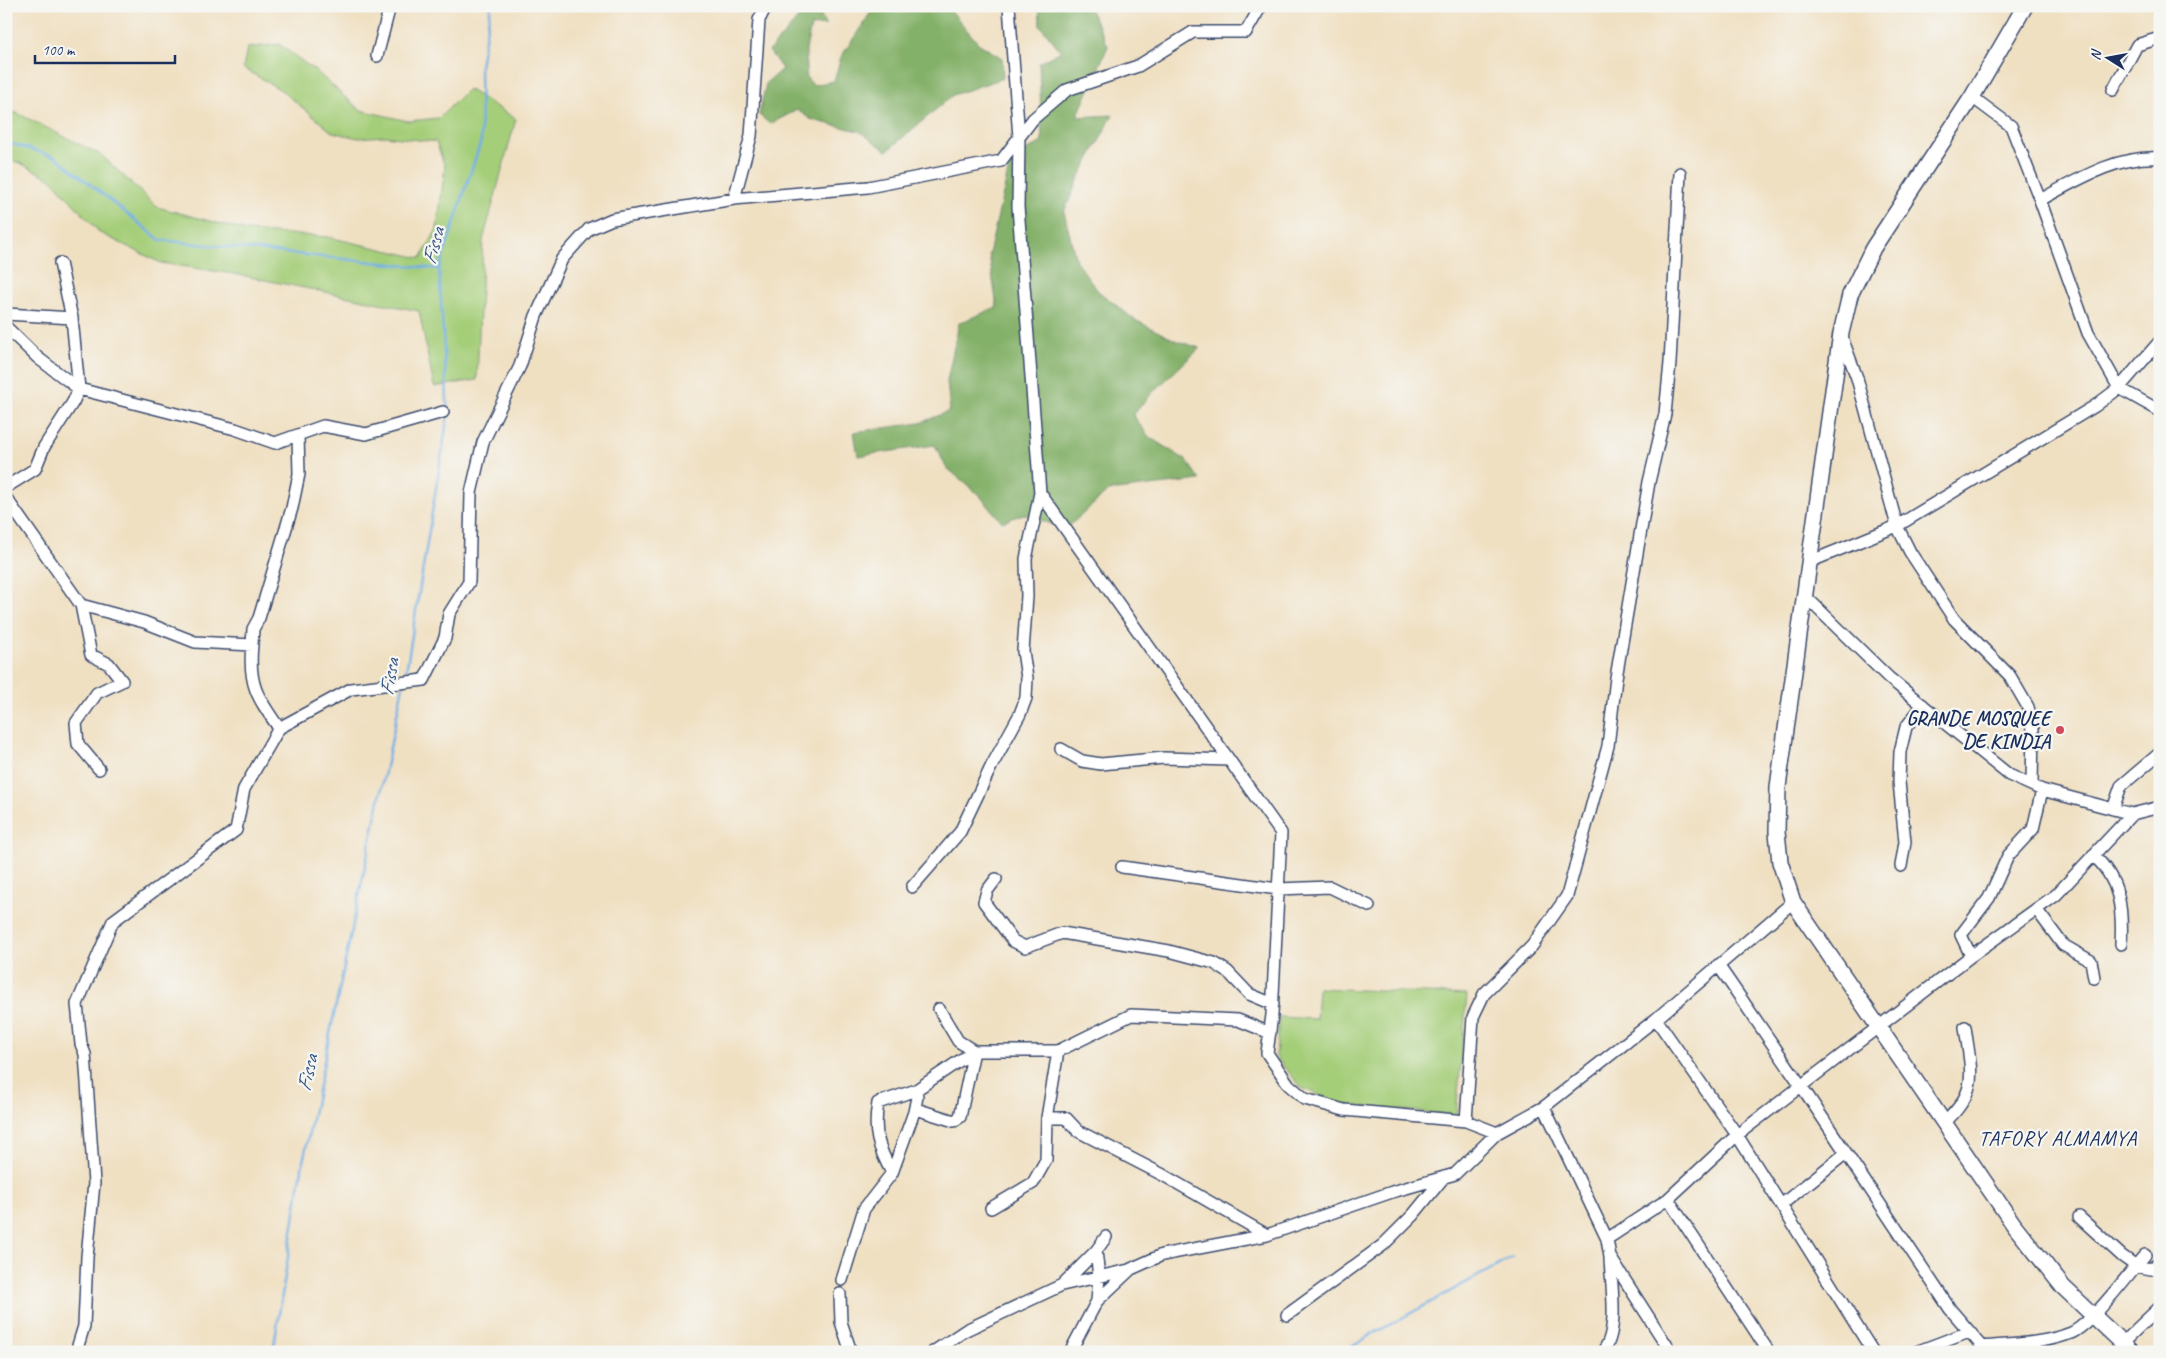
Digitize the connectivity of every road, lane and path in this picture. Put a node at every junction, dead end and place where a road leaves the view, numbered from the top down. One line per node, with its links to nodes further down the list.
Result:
1 (390, 6): 7 (street)
2 (766, 6): 13 (street)
3 (1009, 6): 10 (street)
4 (1261, 6): 10 (street)
5 (2025, 6): 9 (main road)
6 (2160, 38): 8 (street)
7 (377, 56)
8 (2113, 90)
9 (1972, 98): 14 (street); 19 (main road)
10 (1019, 137): 13 (street); 27 (street)
11 (2160, 158): 14 (street)
12 (1680, 173): 70 (street)
13 (734, 199): 35 (street)
14 (2040, 200): 21 (street)
15 (60, 263): 17 (street)
16 (6, 314): 17 (street)
17 (72, 318): 22 (street)
18 (6, 327): 22 (street)
19 (1840, 333): 29 (street); 30 (main road)
20 (2160, 341): 21 (street)
21 (2119, 388): 23 (street); 29 (street)
22 (79, 389): 25 (street); 26 (street)
23 (2160, 411)
24 (444, 412): 25 (street)
25 (298, 435): 33 (street)
26 (6, 487)
27 (1040, 493): 38 (street); 48 (street)
28 (6, 498): 32 (street)
29 (1898, 526): 30 (street); 40 (street)
30 (1809, 562): 31 (main road)
31 (1805, 596): 34 (street); 50 (main road)
32 (81, 604): 33 (street); 39 (street)
33 (252, 645): 35 (street)
34 (1923, 705): 40 (street); 45 (street)
35 (279, 728): 103 (street)
36 (1061, 749): 38 (street)
37 (2160, 753): 42 (street)
38 (1229, 760): 49 (street)
39 (99, 769)
40 (2037, 787): 42 (street); 54 (street)
41 (2160, 807): 43 (street)
42 (2113, 809): 43 (street)
43 (2132, 814): 44 (street)
44 (2093, 855): 52 (street); 53 (street)
45 (1901, 866)
46 (1122, 867): 49 (street)
47 (996, 879): 57 (street)
48 (912, 888)
49 (1278, 889): 51 (street); 57 (street)
50 (1793, 902): 55 (street); 61 (main road)
51 (1369, 906)
52 (2036, 909): 54 (street); 56 (street)
53 (2120, 944)
54 (1971, 956): 61 (street)
55 (1718, 965): 59 (street); 65 (street)
56 (2094, 978)
57 (1273, 1004): 62 (street)
58 (939, 1009): 63 (street)
59 (1656, 1019): 67 (street); 73 (street)
60 (1965, 1027): 71 (street)
61 (1878, 1028): 65 (street); 71 (main road)
62 (1270, 1033): 64 (street); 70 (street)
63 (974, 1051): 64 (street); 66 (street); 68 (street)
64 (1058, 1051): 69 (street)
65 (1802, 1087): 73 (street); 74 (street)
66 (916, 1090): 68 (street); 75 (street)
67 (1544, 1107): 72 (street); 83 (street)
68 (914, 1112): 75 (street)
69 (1047, 1118): 79 (street); 81 (street)
70 (1466, 1121): 72 (street)
71 (1944, 1123): 96 (main road)
72 (1497, 1133): 76 (street)
73 (1737, 1135): 77 (street); 78 (street)
74 (1846, 1153): 78 (street); 98 (street)
75 (892, 1173): 91 (street)
76 (1444, 1177): 81 (street); 97 (street)
77 (1668, 1199): 83 (street); 108 (street)
78 (1781, 1205): 109 (street)
79 (991, 1208)
80 (2079, 1217): 88 (street)
81 (1267, 1236): 89 (street)
82 (1106, 1237): 84 (street)
83 (1607, 1239): 86 (street)
84 (1096, 1251): 90 (street); 92 (street)
85 (2145, 1255): 88 (street)
86 (1610, 1257): 106 (street); 107 (street)
87 (2160, 1262): 88 (street)
88 (2136, 1266): 96 (street)
89 (1131, 1269): 90 (street); 94 (street)
90 (1099, 1277): 92 (street); 94 (street)
91 (842, 1280)
92 (1062, 1285): 99 (street)
93 (840, 1294): 104 (street)
94 (1097, 1301): 101 (street)
95 (2160, 1307): 100 (street)
96 (2093, 1315): 100 (main road); 102 (street)
97 (1287, 1316)
98 (1970, 1332): 102 (street); 110 (street)
99 (951, 1346): 105 (street)
100 (2127, 1348)
101 (1068, 1350)
102 (1985, 1350)
103 (76, 1352)
104 (850, 1352)
105 (933, 1352)
106 (1602, 1352)
107 (1671, 1352)
108 (1769, 1352)
109 (1873, 1352)
110 (1916, 1352)

